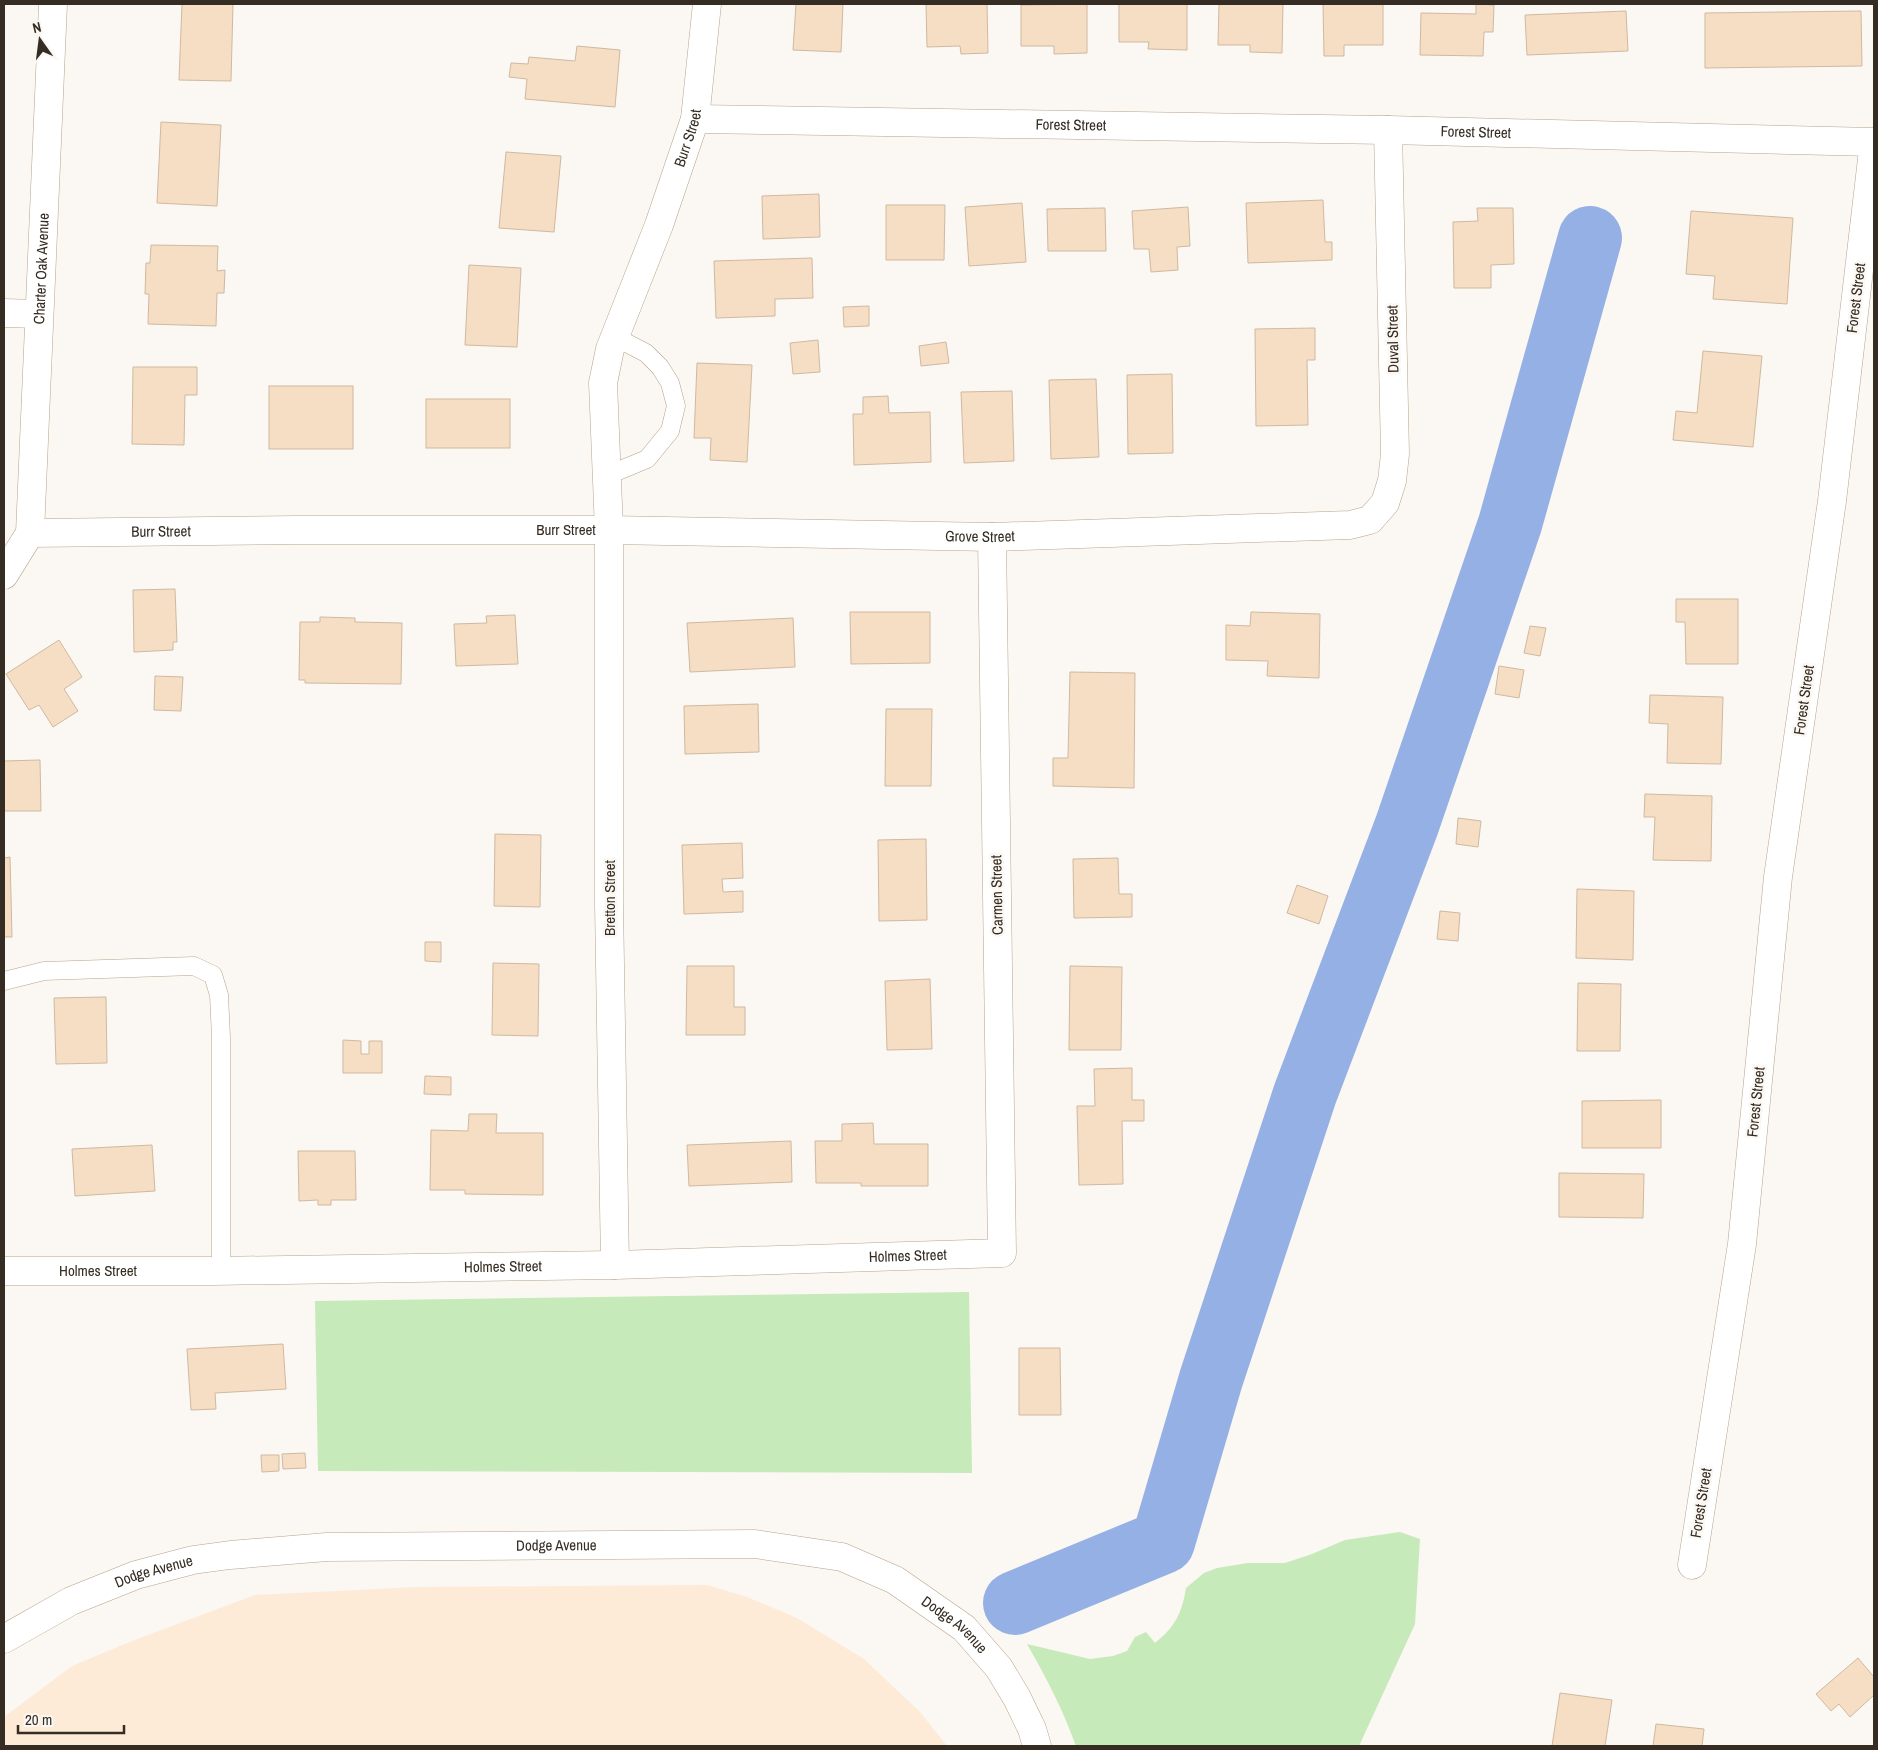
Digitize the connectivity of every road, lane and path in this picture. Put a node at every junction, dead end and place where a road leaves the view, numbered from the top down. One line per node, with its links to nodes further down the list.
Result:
1 (53, 4): 6 (street, Charter Oak Avenue)
2 (707, 4): 3 (street, Burr Street)
3 (695, 119): 4 (street, Forest Street); 7 (street, Burr Street)
4 (1388, 130): 9 (street, Duval Street); 19 (street, Forest Street)
5 (4, 313): 6 (street)
6 (39, 314): 11 (street, Charter Oak Avenue)
7 (615, 337): 8 (street, Burr Street); 8 (lane)
8 (606, 476): 10 (street, Burr Street)
9 (1350, 525): 12 (street, Grove Street)
10 (609, 530): 11 (street, Burr Street); 12 (street, Grove Street); 16 (street, Bretton Street)
11 (30, 533): 13 (street)
12 (992, 537): 15 (street, Carmen Street)
13 (4, 575)
14 (4, 981): 18 (lane)
15 (1002, 1253): 16 (street, Holmes Street)
16 (615, 1265): 18 (street, Holmes Street)
17 (4, 1271): 18 (street, Holmes Street)
18 (221, 1271)
19 (1692, 1565)
20 (4, 1639): 21 (street, Dodge Avenue)
21 (1037, 1746)

